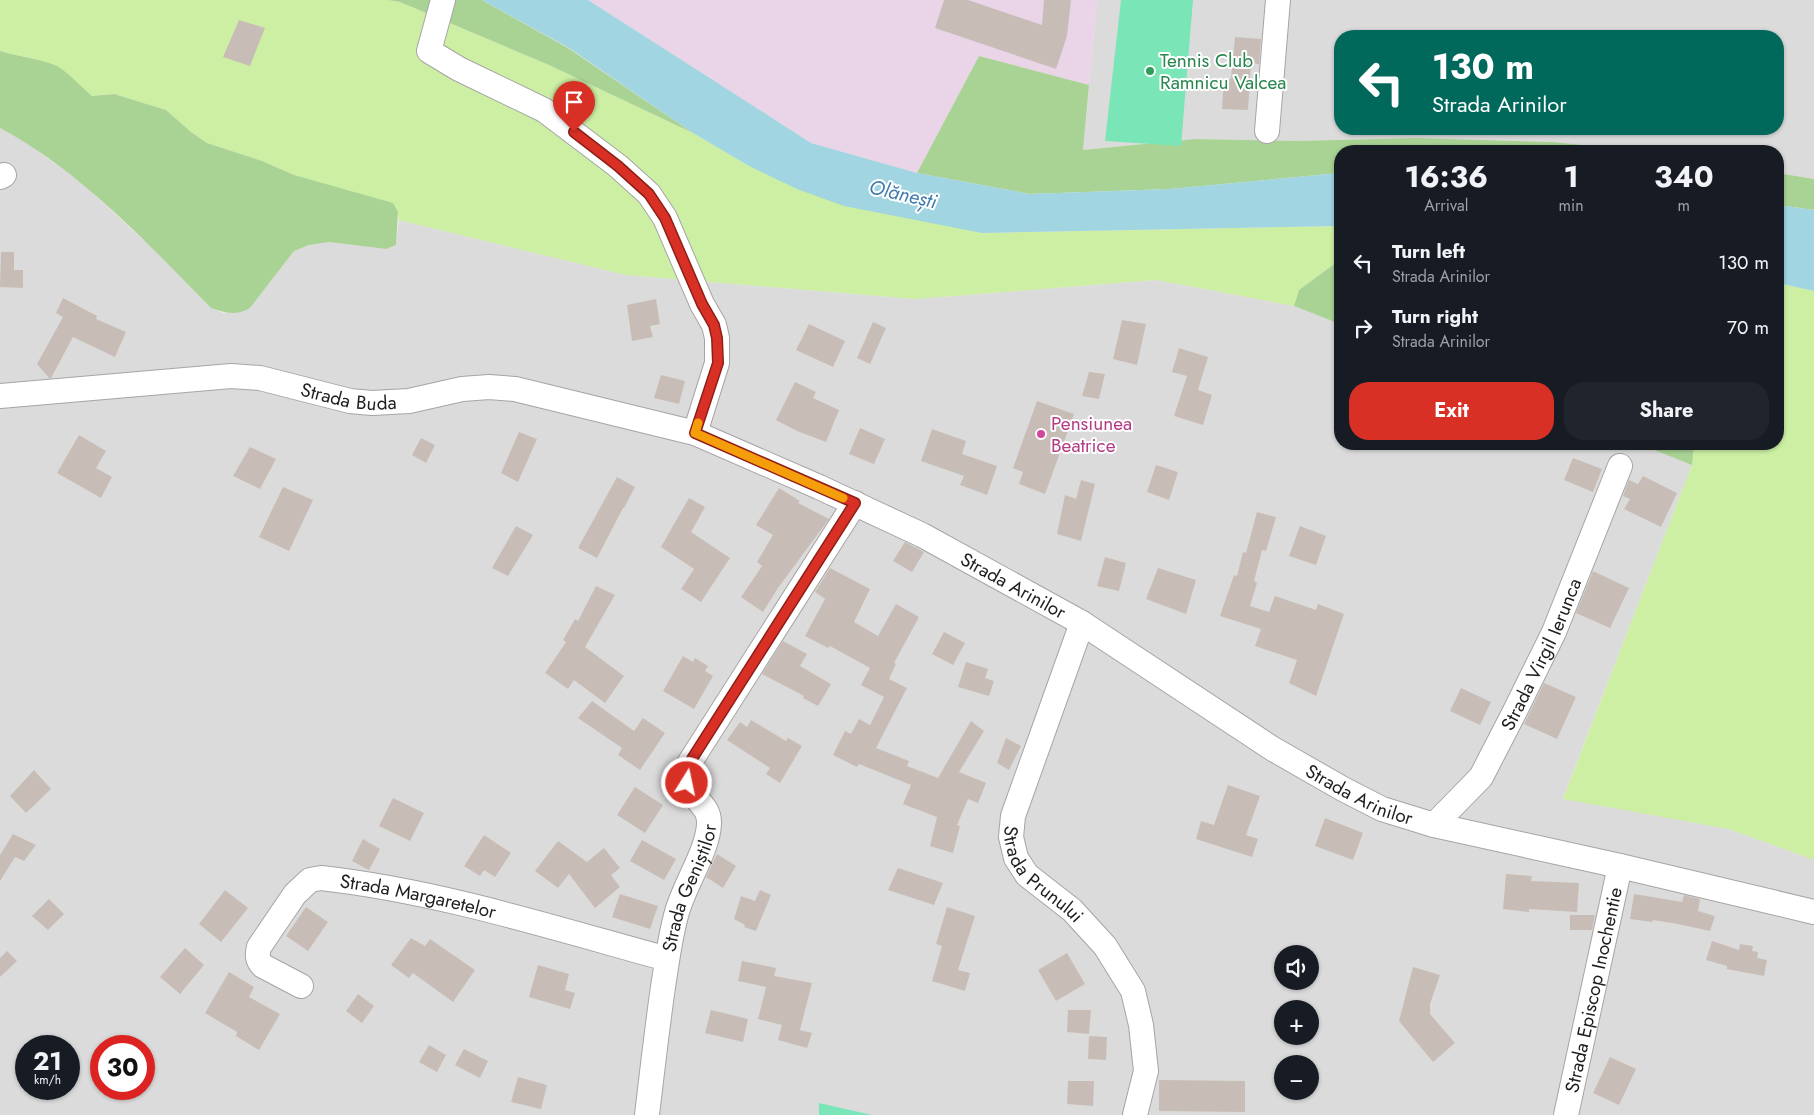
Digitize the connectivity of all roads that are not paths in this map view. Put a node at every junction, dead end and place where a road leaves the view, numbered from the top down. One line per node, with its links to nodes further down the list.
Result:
1 (443, 0): 5 (street)
2 (1278, 0): 3 (street)
3 (1267, 131)
4 (0, 396): 5 (street, Strada Buda)
5 (695, 433): 7 (street, Strada Arinilor)
6 (1620, 466): 9 (street, Strada Virgil Ierunca)
7 (855, 503): 8 (street, Strada Arinilor); 12 (street, Strada Geniștilor)
8 (1082, 623): 9 (street, Strada Arinilor); 15 (street, Strada Prunului)
9 (1434, 825): 10 (street, Strada Arinilor)
10 (1620, 866): 11 (street, Strada Arinilor); 16 (street, Strada Episcop Inochentie)
11 (1814, 912)
12 (667, 959): 13 (street, Strada Margaretelor); 14 (street, Strada Geniștilor)
13 (301, 986)
14 (647, 1115)
15 (1135, 1115)
16 (1566, 1115)

